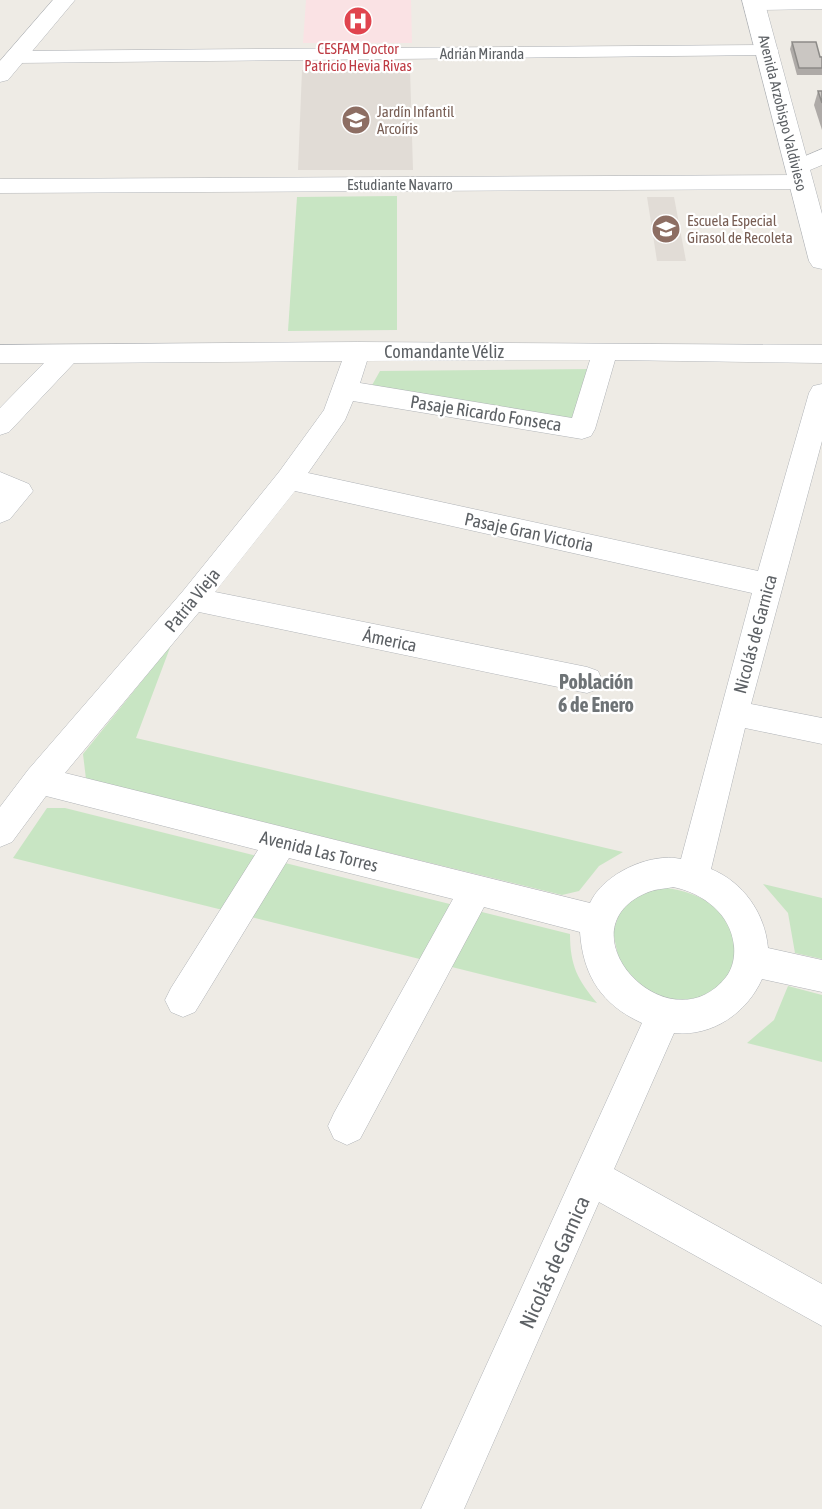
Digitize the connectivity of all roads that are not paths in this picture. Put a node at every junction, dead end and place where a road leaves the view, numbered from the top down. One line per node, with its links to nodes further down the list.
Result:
1 (64, 0): 5 (street)
2 (754, 2): 3 (street); 4 (street, Avenida Arzobispo Valdivieso)
3 (822, 3)
4 (768, 51): 5 (street, Adrián Miranda); 8 (street, Avenida Arzobispo Valdivieso)
5 (16, 57): 6 (street)
6 (0, 75)
7 (822, 156): 8 (street, Estudiante Navarro)
8 (798, 175): 9 (street, Estudiante Navarro); 10 (street, Avenida Arzobispo Valdivieso)
9 (0, 186)
10 (822, 261)
11 (358, 351): 12 (street, Comandante Véliz); 14 (street, Comandante Véliz); 16 (street, Patria Vieja)
12 (606, 351): 15 (street, Comandante Véliz); 16 (street, Pasaje Ricardo Fonseca)
13 (0, 354): 14 (street, Comandante Véliz)
14 (67, 354): 18 (street)
15 (822, 354)
16 (345, 390): 19 (street, Patria Vieja)
17 (822, 393): 22 (street, Nicolás de Garnica)
18 (0, 424)
19 (289, 479): 22 (street, Pasaje Gran Victoria); 23 (street, Patria Vieja)
20 (0, 482): 21 (street)
21 (0, 512)
22 (768, 585): 25 (street, Nicolás de Garnica)
23 (193, 599): 24 (street, Ámerica); 27 (street, Patria Vieja)
24 (587, 680)
25 (734, 713): 26 (street); 30 (street, Nicolás de Garnica)
26 (822, 731)
27 (39, 780): 28 (street, Patria Vieja); 29 (street, Avenida Las Torres)
28 (0, 832)
29 (281, 841): 31 (street, Avenida Las Torres); 35 (street)
30 (693, 876): 32 (street); 33 (street)
31 (476, 890): 32 (street, Avenida Las Torres); 37 (street)
32 (599, 921): 36 (street)
33 (752, 960): 34 (street); 36 (street)
34 (822, 976)
35 (183, 1000)
36 (664, 1015): 38 (street, Nicolás de Garnica)
37 (347, 1125)
38 (593, 1178): 39 (street); 40 (street, Nicolás de Garnica)
39 (822, 1306)
40 (442, 1509)

